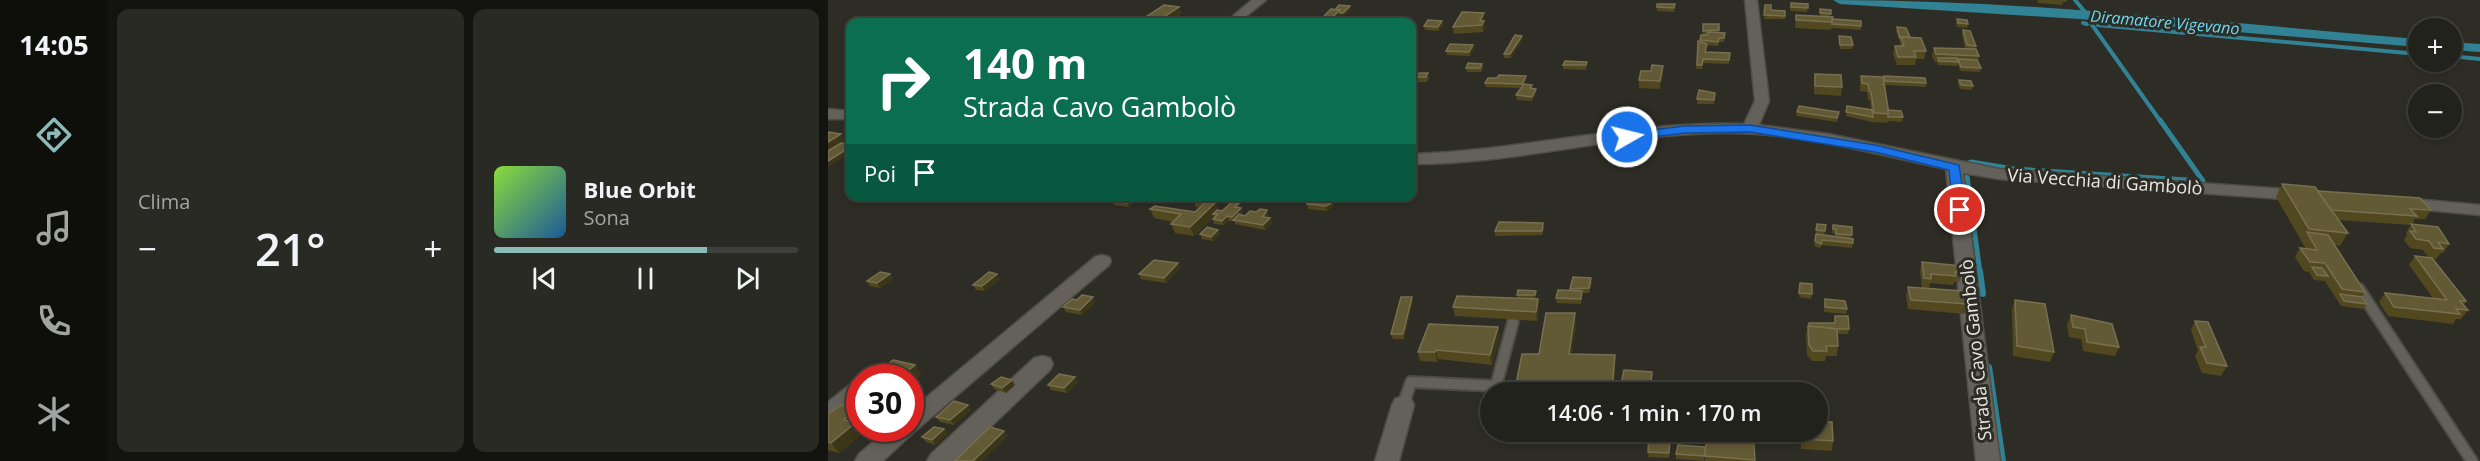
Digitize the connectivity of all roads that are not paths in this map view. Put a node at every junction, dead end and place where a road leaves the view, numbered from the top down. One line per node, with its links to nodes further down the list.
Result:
1 (1260, 0): 3 (street)
2 (1751, 0): 6 (street)
3 (1237, 18)
4 (829, 115): 5 (street)
5 (846, 115)
6 (1750, 128): 7 (street, Via Vecchia di Gambolò); 8 (street, Via Vecchia di Gambolò)
7 (1416, 159)
8 (1954, 168): 9 (street, Via Vecchia di Gambolò); 24 (street, Strada Cavo Gambolò)
9 (2313, 196)
10 (2381, 202): 11 (street)
11 (2480, 210)
12 (1102, 261): 18 (street)
13 (2359, 289): 25 (lane)
14 (1513, 322): 17 (lane)
15 (1042, 364): 22 (street)
16 (846, 400): 19 (street)
17 (1403, 405): 23 (street)
18 (924, 412)
19 (828, 414)
20 (889, 442): 21 (street)
21 (867, 461)
22 (939, 461)
23 (1387, 461)
24 (1988, 461)
25 (2472, 461)

